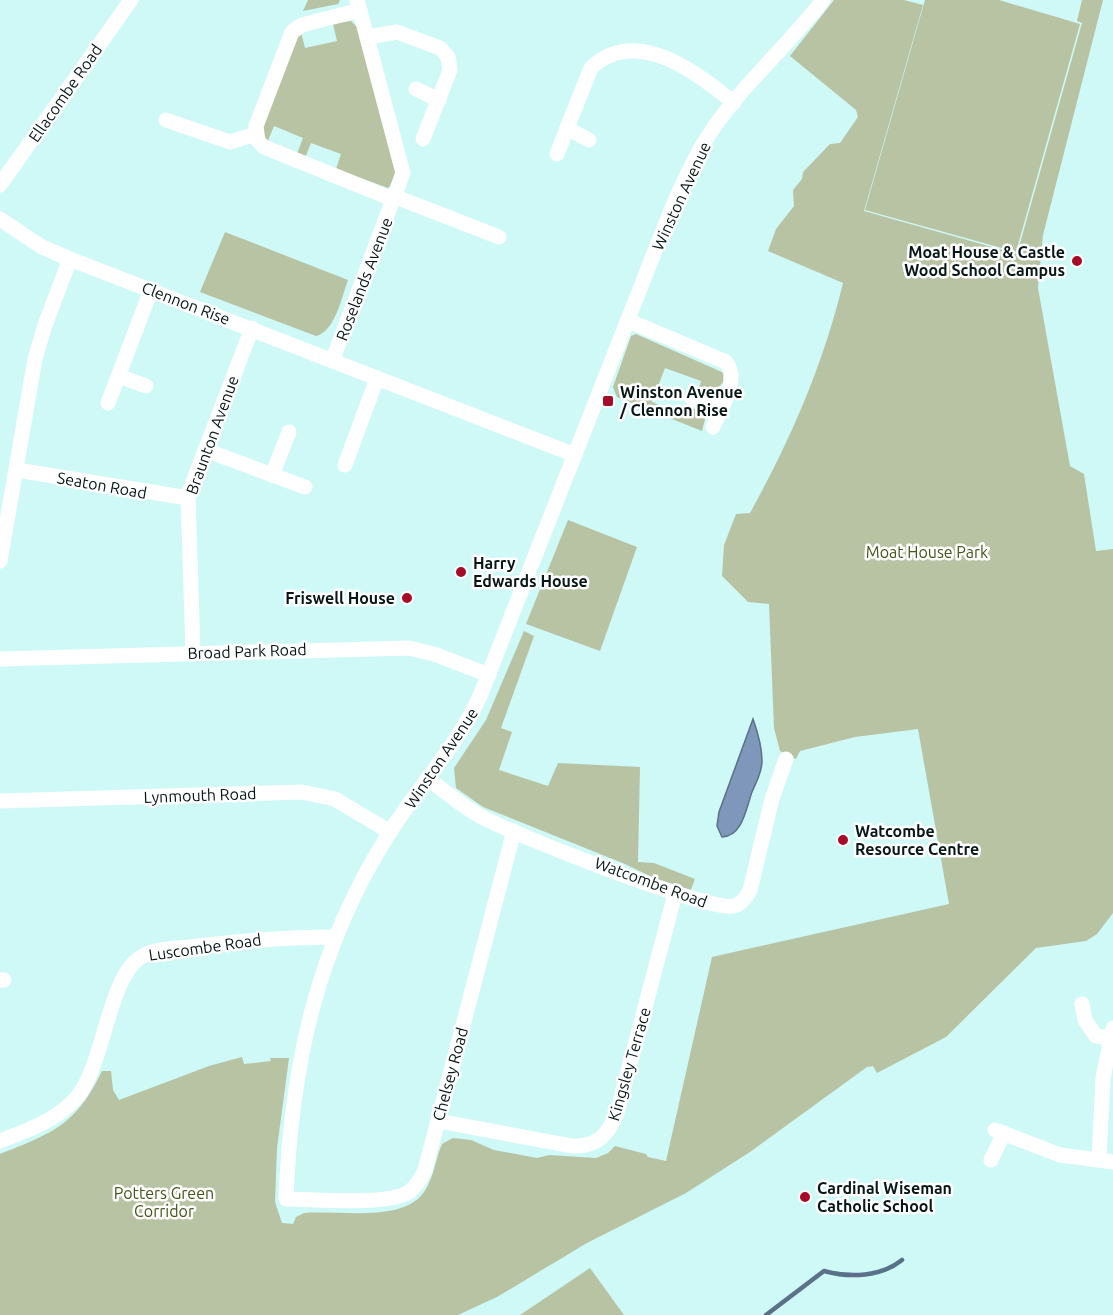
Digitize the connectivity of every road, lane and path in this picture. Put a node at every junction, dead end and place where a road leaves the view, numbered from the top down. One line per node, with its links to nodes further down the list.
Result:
1 (823, 0): 7 (street, Winston Avenue)
2 (129, 1): 14 (street, Ellacombe Road)
3 (359, 5): 4 (street, Roselands Avenue); 10 (street, Roselands Avenue)
4 (368, 37): 6 (street); 15 (street, Roselands Avenue)
5 (416, 89): 6 (street)
6 (439, 100): 11 (street)
7 (734, 103): 9 (street); 20 (street, Winston Avenue)
8 (166, 120): 10 (street)
9 (567, 128): 12 (street); 13 (street)
10 (256, 134): 15 (street, Roselands Avenue)
11 (423, 139)
12 (589, 140)
13 (557, 154)
14 (0, 184)
15 (395, 198): 17 (street, Roselands Avenue); 22 (street, Roselands Avenue)
16 (0, 219): 18 (street, Clennon Rise)
17 (499, 237)
18 (70, 259): 19 (street, Clennon Rise); 34 (street)
19 (151, 290): 21 (street, Clennon Rise); 23 (street)
20 (629, 321): 28 (street); 32 (street, Winston Avenue)
21 (252, 328): 22 (street, Clennon Rise); 31 (street, Braunton Avenue)
22 (333, 359): 24 (street, Clennon Rise)
23 (118, 376): 25 (street); 27 (street)
24 (377, 378): 32 (street, Clennon Rise); 33 (street)
25 (146, 386)
26 (691, 398): 28 (street)
27 (108, 403)
28 (720, 409): 29 (street)
29 (713, 427)
30 (289, 432): 35 (street)
31 (205, 450): 35 (street); 37 (street, Braunton Avenue)
32 (575, 455): 42 (street, Winston Avenue)
33 (345, 465)
34 (17, 470): 37 (street, Seaton Road); 38 (street)
35 (272, 475): 36 (street)
36 (305, 488)
37 (188, 498): 40 (street, Braunton Avenue)
38 (5, 504): 39 (street)
39 (0, 561)
40 (192, 653): 41 (street, Broad Park Road); 42 (street, Broad Park Road)
41 (0, 659)
42 (489, 675): 44 (street, Winston Avenue)
43 (786, 759): 48 (street, Watcombe Road)
44 (428, 779): 46 (street, Watcombe Road); 47 (street, Winston Avenue)
45 (0, 801): 47 (street, Lynmouth Road)
46 (514, 831): 48 (street, Watcombe Road); 52 (street, Chelsey Road)
47 (390, 832): 49 (street, Winston Avenue)
48 (675, 894): 52 (street, Kingsley Terrace)
49 (336, 937): 53 (street, Luscombe Road); 56 (street, Winston Avenue)
50 (1082, 1004): 51 (street)
51 (1111, 1033): 55 (street)
52 (438, 1121): 56 (street, Chelsey Road)
53 (0, 1141)
54 (991, 1160): 55 (street)
55 (1106, 1161)
56 (286, 1199)

